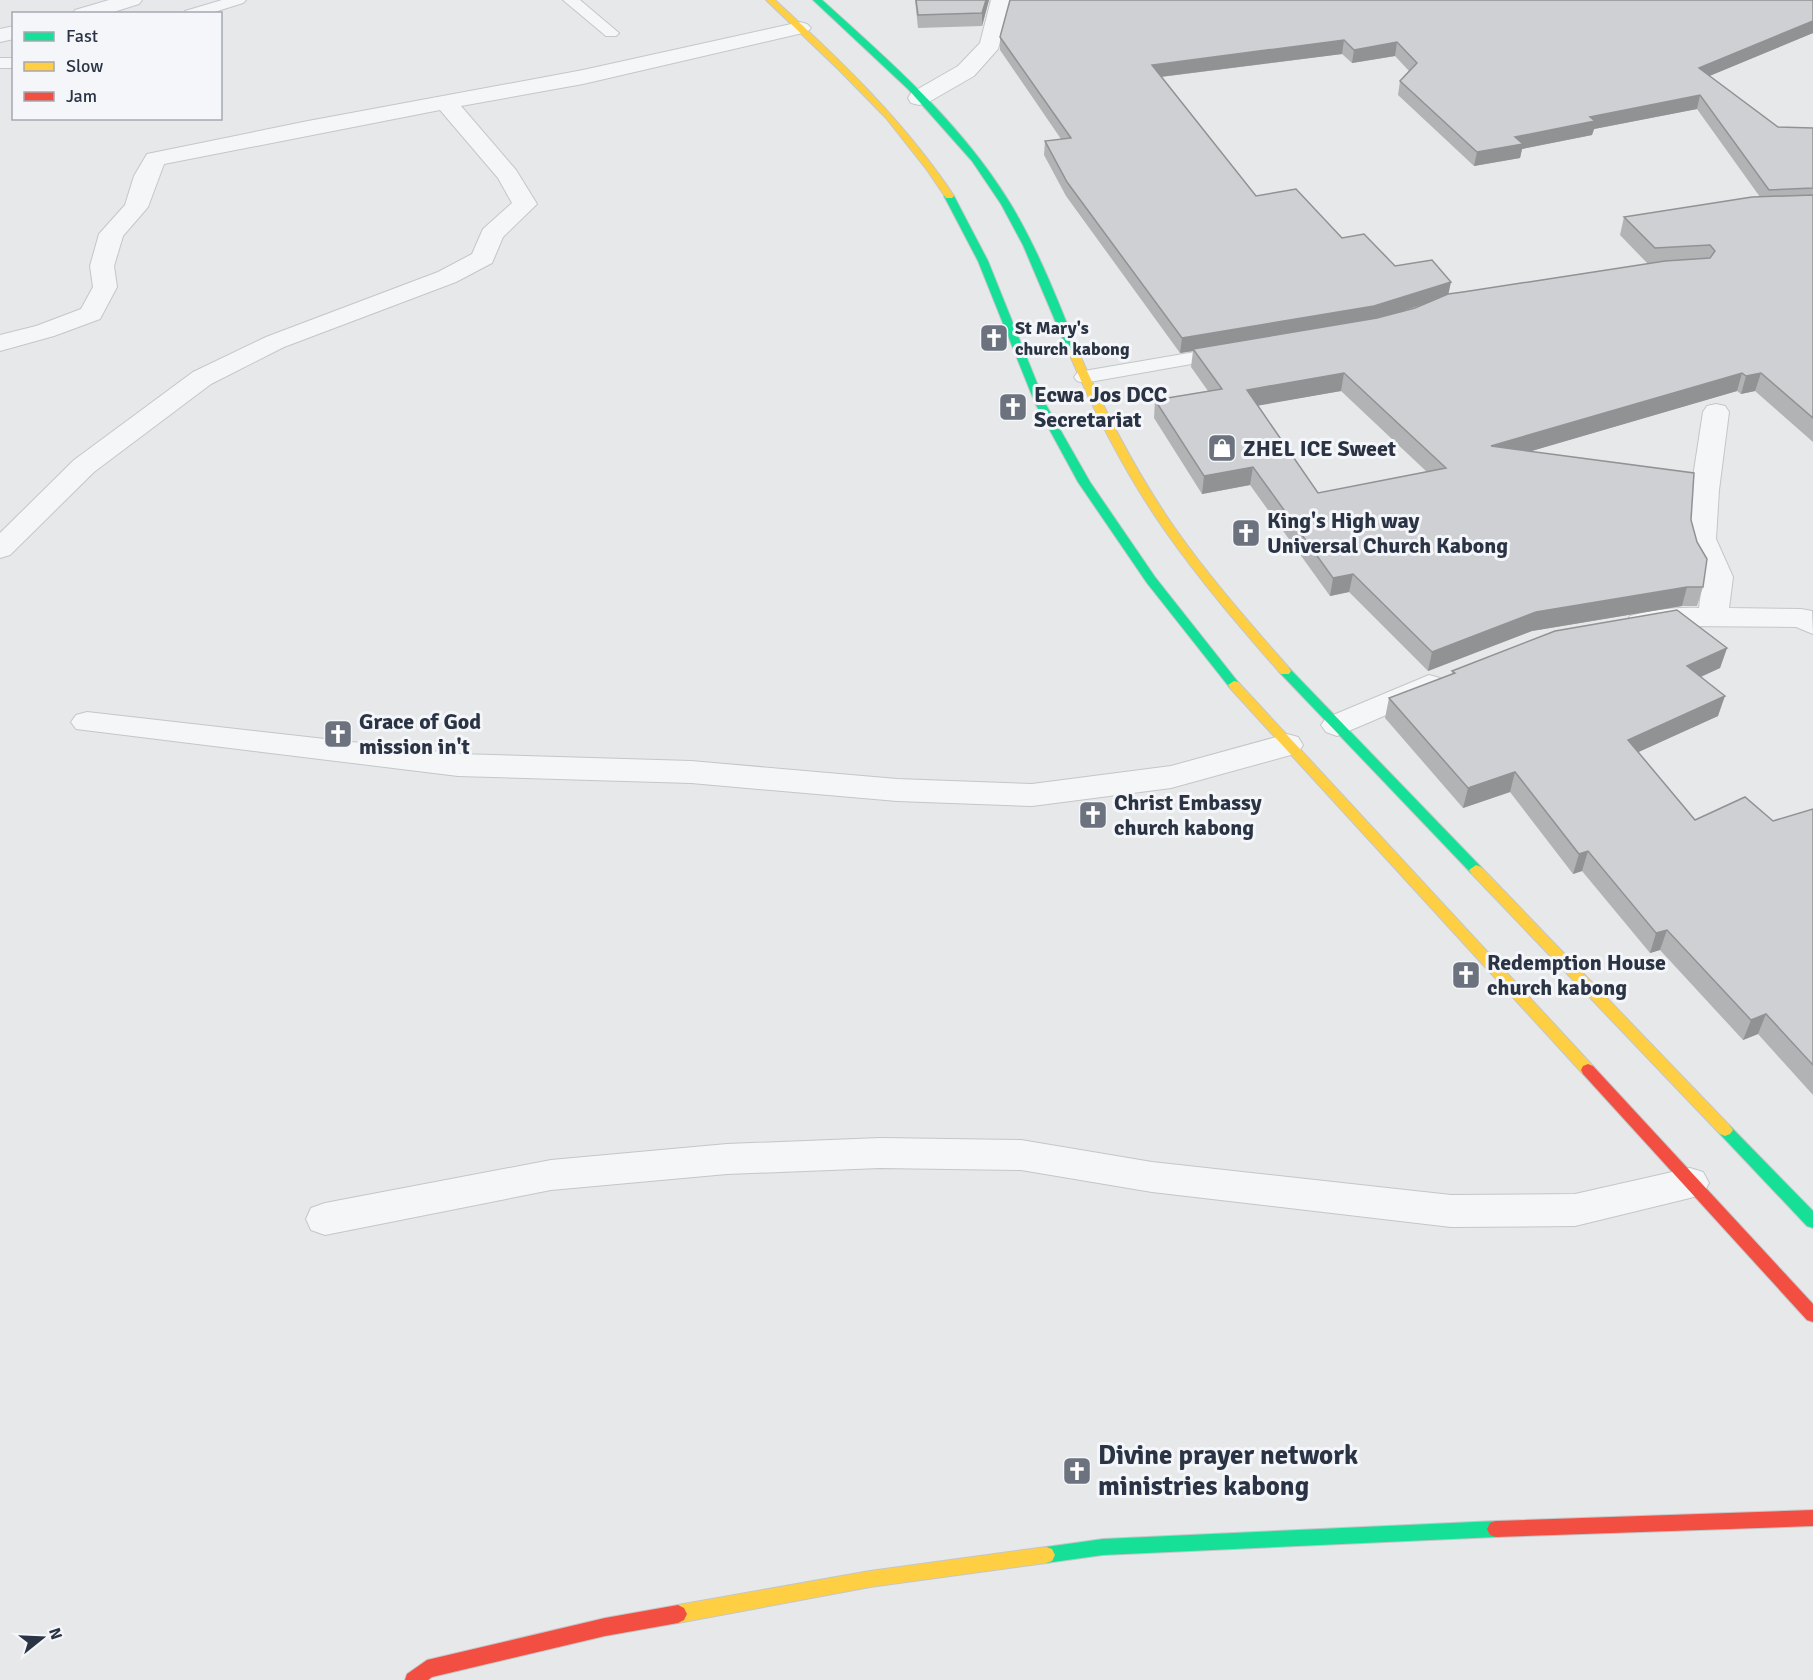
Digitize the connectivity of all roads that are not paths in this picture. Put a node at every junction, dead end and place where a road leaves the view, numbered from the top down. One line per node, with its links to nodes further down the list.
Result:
1 (132, 0): 7 (street)
2 (238, 0): 8 (lane)
3 (571, 0): 10 (lane)
4 (770, 0): 9 (street)
5 (817, 0): 11 (street)
6 (1001, 0): 11 (street)
7 (89, 12)
8 (197, 12)
9 (800, 28): 12 (street); 24 (street)
10 (611, 33)
11 (920, 98): 15 (street)
12 (444, 102): 13 (street); 17 (street)
13 (0, 343)
14 (1246, 350): 15 (lane)
15 (1084, 377): 23 (street)
16 (1716, 412): 18 (street)
17 (0, 549)
18 (1713, 617): 19 (street); 20 (street)
19 (1813, 624)
20 (1612, 628)
21 (1456, 674): 23 (street)
22 (87, 722): 24 (street)
23 (1337, 725): 27 (street)
24 (1287, 745): 25 (street)
25 (1690, 1183): 26 (street); 28 (street)
26 (325, 1219)
27 (1813, 1221)
28 (1813, 1315)
29 (1813, 1518): 30 (street)
30 (414, 1680)

